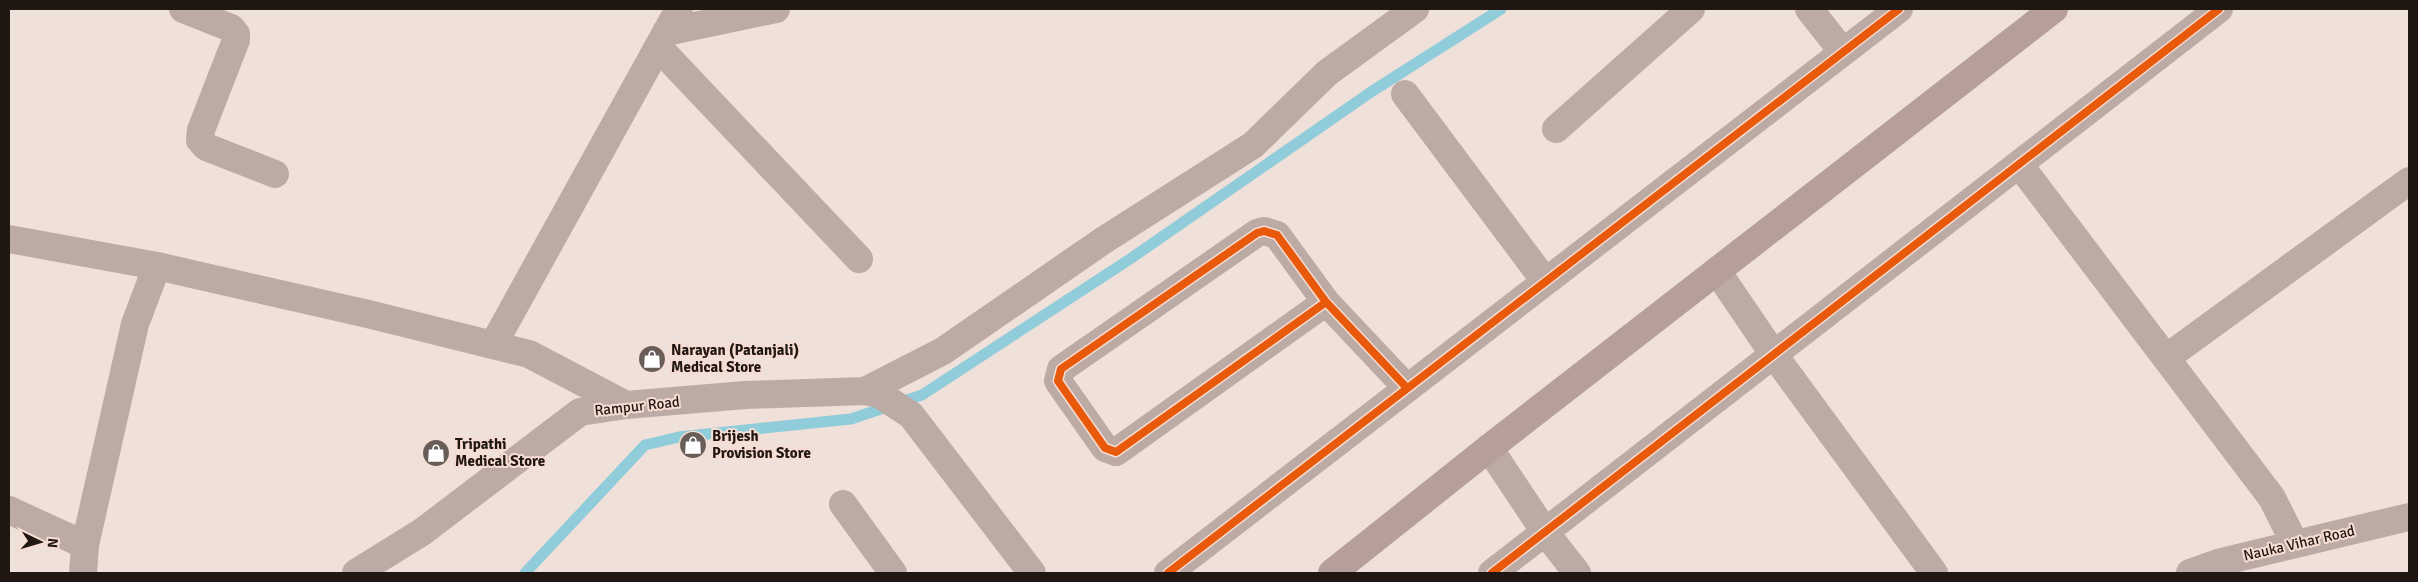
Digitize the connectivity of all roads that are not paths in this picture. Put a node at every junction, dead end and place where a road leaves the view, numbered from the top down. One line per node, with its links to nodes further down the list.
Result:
1 (183, 9): 15 (street)
2 (679, 9): 10 (street)
3 (776, 9): 10 (street)
4 (1415, 9): 27 (street)
5 (1691, 9): 13 (street)
6 (1809, 9): 11 (street)
7 (1899, 9): 11 (street)
8 (2054, 9): 20 (main road)
9 (2219, 9): 14 (street)
10 (662, 40): 18 (street); 23 (street)
11 (1843, 52): 21 (street)
12 (1406, 94): 21 (street)
13 (1556, 129)
14 (2019, 164): 24 (street); 25 (street)
15 (275, 174)
16 (2409, 181): 25 (street)
17 (9, 239): 19 (street)
18 (859, 258)
19 (157, 266): 23 (street); 35 (street)
20 (1717, 271): 24 (street); 29 (main road)
21 (1545, 281): 26 (street)
22 (1326, 302): 22 (street); 26 (street)
23 (493, 344): 28 (street)
24 (1774, 354): 33 (street); 44 (street)
25 (2166, 358): 34 (street)
26 (1407, 388): 40 (street)
27 (872, 393): 28 (street, Rampur Road); 39 (street)
28 (626, 405): 37 (street, Rampur Road)
29 (1489, 448): 33 (street); 41 (main road)
30 (843, 504): 38 (street)
31 (9, 510): 35 (street)
32 (2409, 517): 34 (street, Nauka Vihar Road)
33 (1545, 532): 42 (street); 43 (street)
34 (2295, 544): 45 (street, Nauka Vihar Road)
35 (85, 545): 36 (street)
36 (83, 573)
37 (356, 573)
38 (893, 573)
39 (1032, 573)
40 (1168, 573)
41 (1332, 573)
42 (1492, 573)
43 (1577, 573)
44 (1934, 573)
45 (2190, 573)

